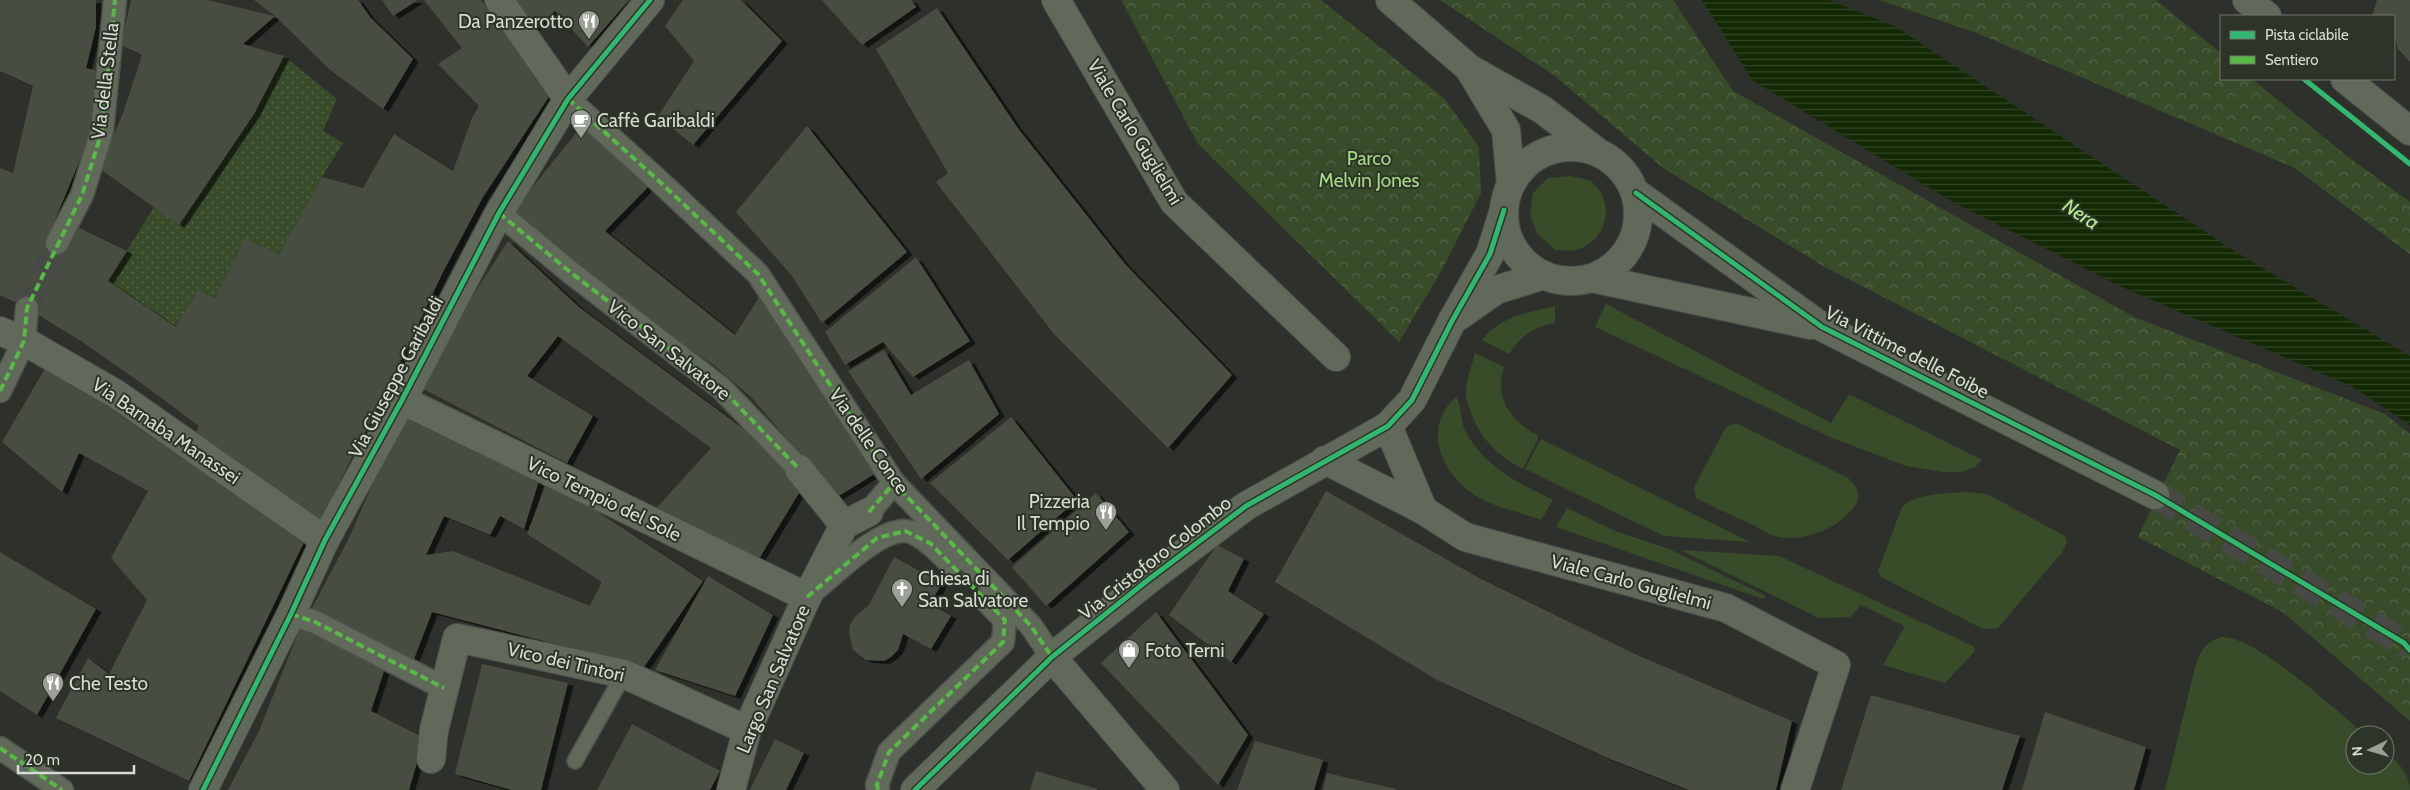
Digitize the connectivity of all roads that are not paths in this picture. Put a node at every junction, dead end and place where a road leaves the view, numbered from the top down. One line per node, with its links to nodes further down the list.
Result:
1 (115, 0): 17 (street, Via della Stella)
2 (499, 0): 10 (street)
3 (650, 0): 10 (street, Via Giuseppe Garibaldi)
4 (1056, 0): 24 (street, Viale Carlo Guglielmi)
5 (1390, 0): 8 (street)
6 (2246, 0): 7 (street)
7 (2266, 15)
8 (1470, 69): 12 (street); 13 (street)
9 (2346, 80): 11 (street)
10 (568, 99): 16 (street, Via Giuseppe Garibaldi); 30 (street, Via delle Conce)
11 (2410, 131)
12 (1598, 152): 13 (street); 14 (street)
13 (1511, 184): 15 (street)
14 (1636, 193): 19 (street); 22 (street, Via Vittime delle Foibe)
15 (1504, 210): 18 (street); 21 (street, Via Cristoforo Colombo)
16 (499, 213): 26 (street, Via Giuseppe Garibaldi); 29 (street, Vico San Salvatore)
17 (57, 244)
18 (1544, 275): 19 (street); 21 (street, Via Cristoforo Colombo)
19 (1592, 278): 22 (street, Via Vittime delle Foibe)
20 (27, 308): 23 (street)
21 (1452, 322): 27 (street, Via Cristoforo Colombo)
22 (1822, 327): 31 (street, Via Vittime delle Foibe)
23 (12, 336): 25 (street); 35 (street, Via Barnaba Manassei)
24 (1336, 357)
25 (0, 391)
26 (402, 400): 35 (street, Via Giuseppe Garibaldi); 36 (street, Vico Tempio del Sole)
27 (1388, 426): 28 (street, Via Cristoforo Colombo); 32 (street)
28 (1325, 460): 32 (street, Viale Carlo Guglielmi); 38 (street, Via Cristoforo Colombo)
29 (799, 469): 34 (street, Vico San Salvatore)
30 (894, 483): 33 (street); 38 (street, Via delle Conce)
31 (2155, 495)
32 (1423, 510): 51 (street, Viale Carlo Guglielmi)
33 (869, 512): 34 (street)
34 (844, 525): 36 (street, Largo San Salvatore)
35 (325, 540): 37 (street, Via Giuseppe Garibaldi)
36 (807, 597): 41 (street, Largo San Salvatore); 48 (street, Largo San Salvatore)
37 (291, 614): 40 (street); 46 (street, Via Giuseppe Garibaldi)
38 (1052, 657): 49 (street, Via Cristoforo Colombo); 50 (street, Via delle Conce)
39 (624, 674): 40 (street, Vico dei Tintori); 41 (street, Vico dei Tintori); 44 (lane)
40 (444, 688): 43 (street, Vico dei Tintori)
41 (747, 730): 47 (street, Largo San Salvatore)
42 (0, 748): 45 (street)
43 (431, 759)
44 (576, 761)
45 (62, 790)
46 (203, 790)
47 (731, 790)
48 (878, 790)
49 (915, 790)
50 (1165, 790)
51 (1795, 790)

